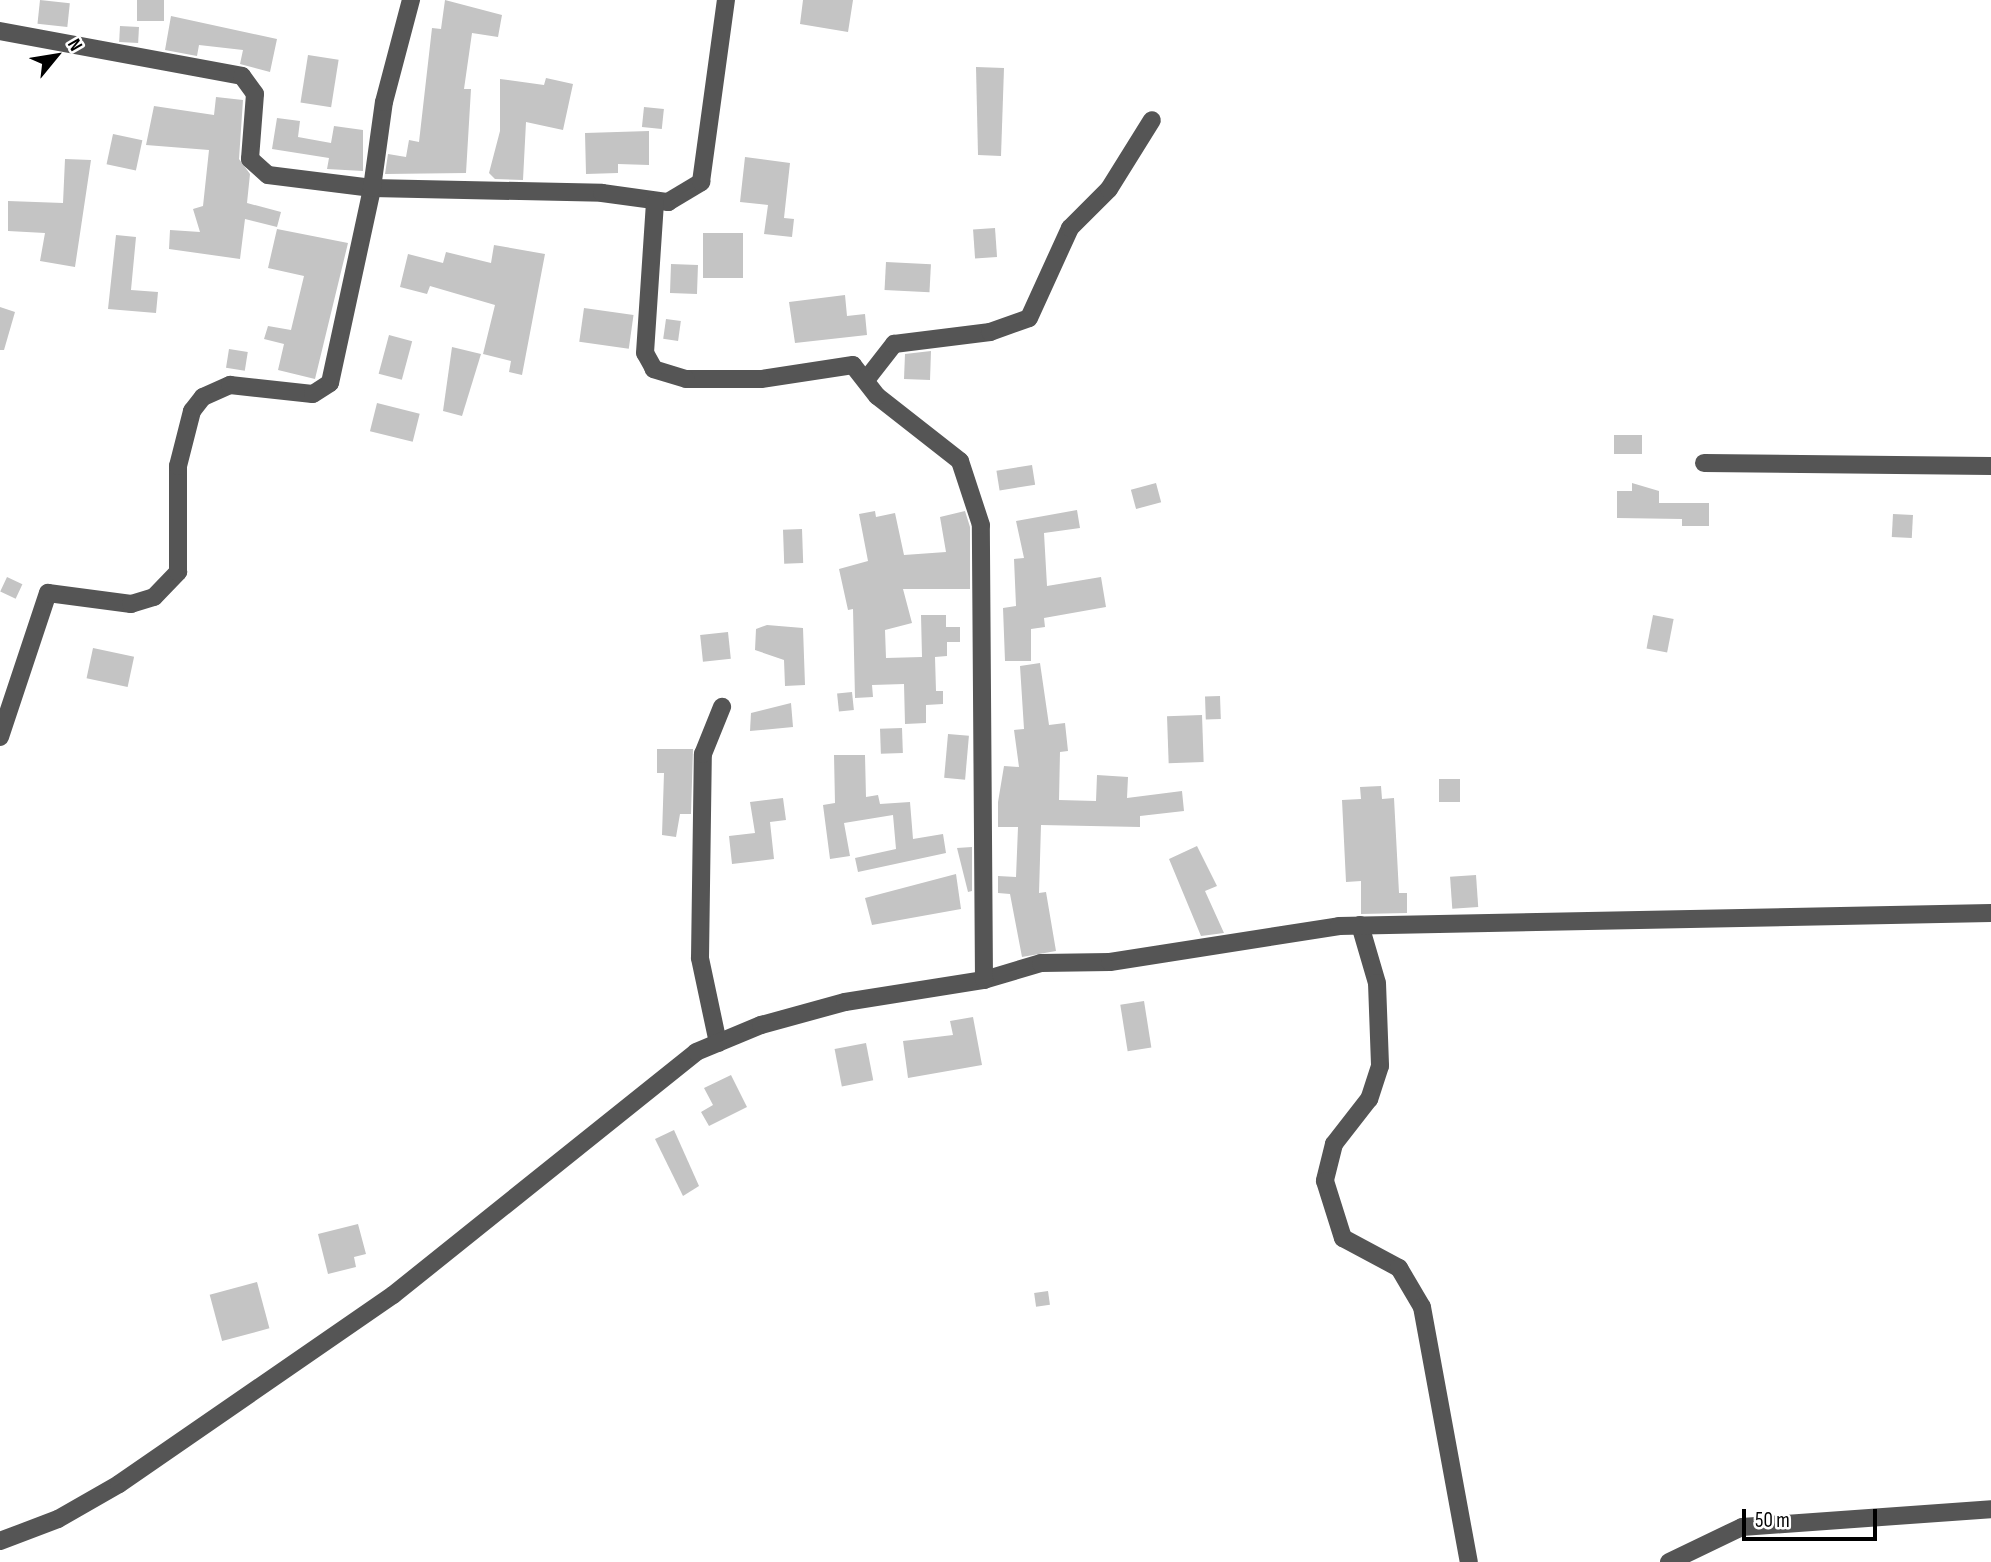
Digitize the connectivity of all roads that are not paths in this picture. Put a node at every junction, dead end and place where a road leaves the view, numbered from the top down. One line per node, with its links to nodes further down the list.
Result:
1 (411, 0): 5 (street)
2 (726, 0): 6 (street)
3 (0, 31): 5 (street)
4 (1152, 120): 7 (street)
5 (372, 188): 6 (street); 11 (street)
6 (655, 203): 7 (street)
7 (866, 380): 14 (street)
8 (1704, 463): 9 (street)
9 (1991, 466)
10 (722, 707): 15 (street)
11 (0, 737)
12 (1991, 913): 13 (street)
13 (1360, 925): 14 (street); 18 (street)
14 (984, 980): 15 (street)
15 (718, 1044): 17 (street)
16 (1991, 1509): 19 (street)
17 (0, 1541)
18 (1469, 1562)
19 (1669, 1562)

